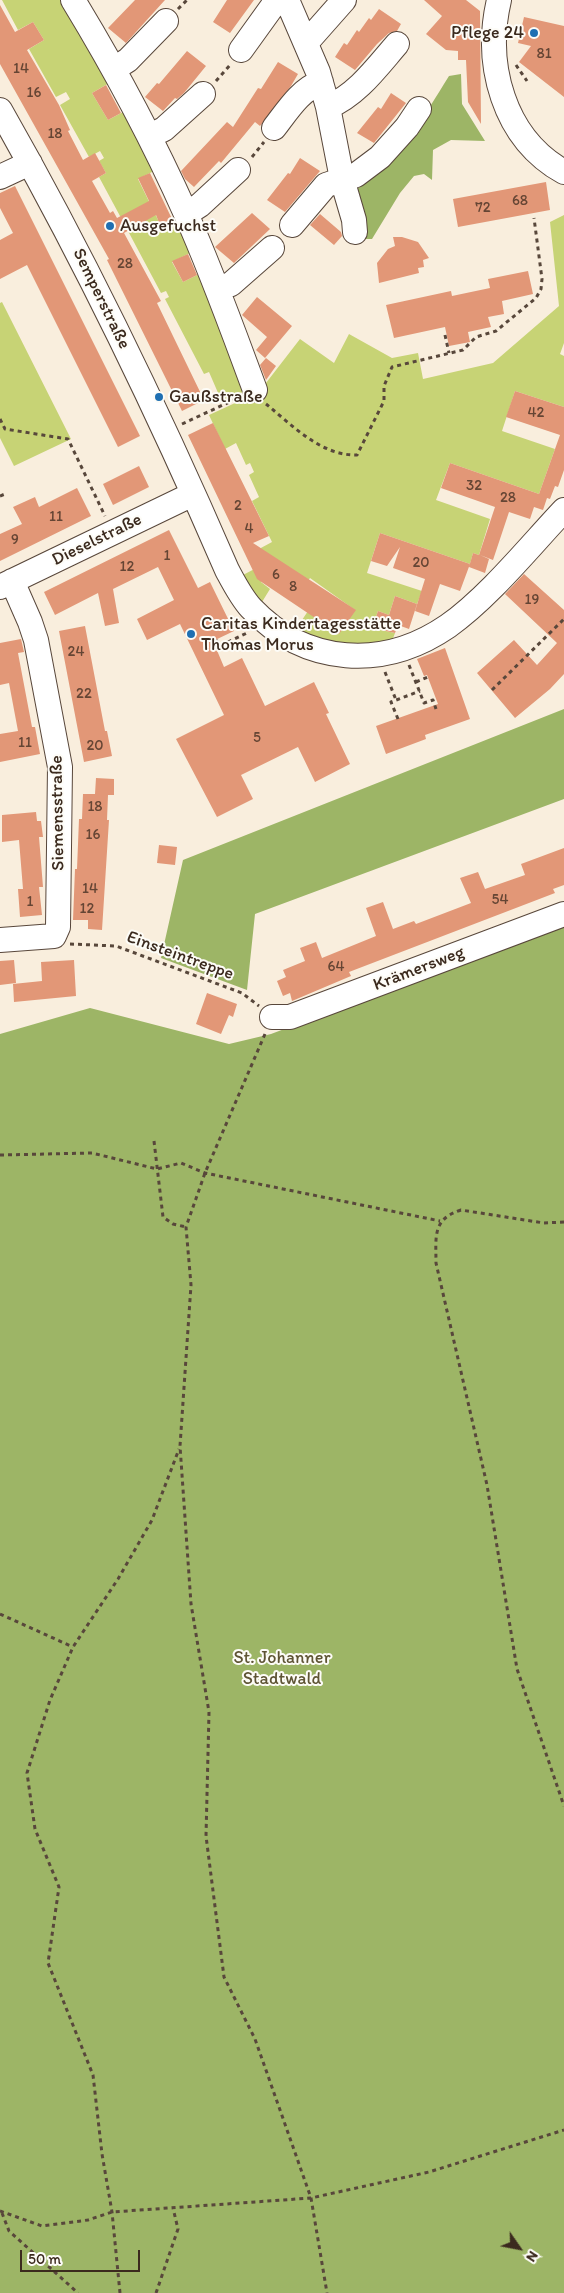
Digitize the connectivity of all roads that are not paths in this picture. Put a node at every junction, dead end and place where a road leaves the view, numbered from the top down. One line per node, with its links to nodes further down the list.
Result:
1 (73, 0): 10 (street)
2 (277, 0): 9 (street)
3 (286, 0): 7 (street)
4 (344, 0): 7 (street)
5 (499, 0): 20 (street)
6 (173, 15): 10 (street)
7 (306, 43): 11 (street)
8 (397, 44): 13 (street)
9 (241, 50)
10 (114, 69): 17 (street)
11 (321, 82): 13 (street); 16 (street)
12 (203, 94): 17 (street)
13 (328, 108): 22 (street)
14 (419, 109): 22 (street)
15 (0, 110): 18 (street, Semperstraße)
16 (274, 128)
17 (150, 136): 23 (street)
18 (30, 163): 21 (street); 29 (street, Semperstraße)
19 (238, 170): 23 (street)
20 (564, 172)
21 (0, 177)
22 (342, 179): 24 (street); 25 (street)
23 (186, 214): 27 (street)
24 (292, 225)
25 (355, 232)
26 (272, 248): 27 (street)
27 (218, 289): 28 (street)
28 (255, 390)
29 (194, 494): 30 (street); 31 (street, Dieselstraße)
30 (564, 510)
31 (6, 584): 33 (street, Siemensstraße)
32 (564, 914): 34 (street, Krämersweg)
33 (0, 940)
34 (272, 1017)

